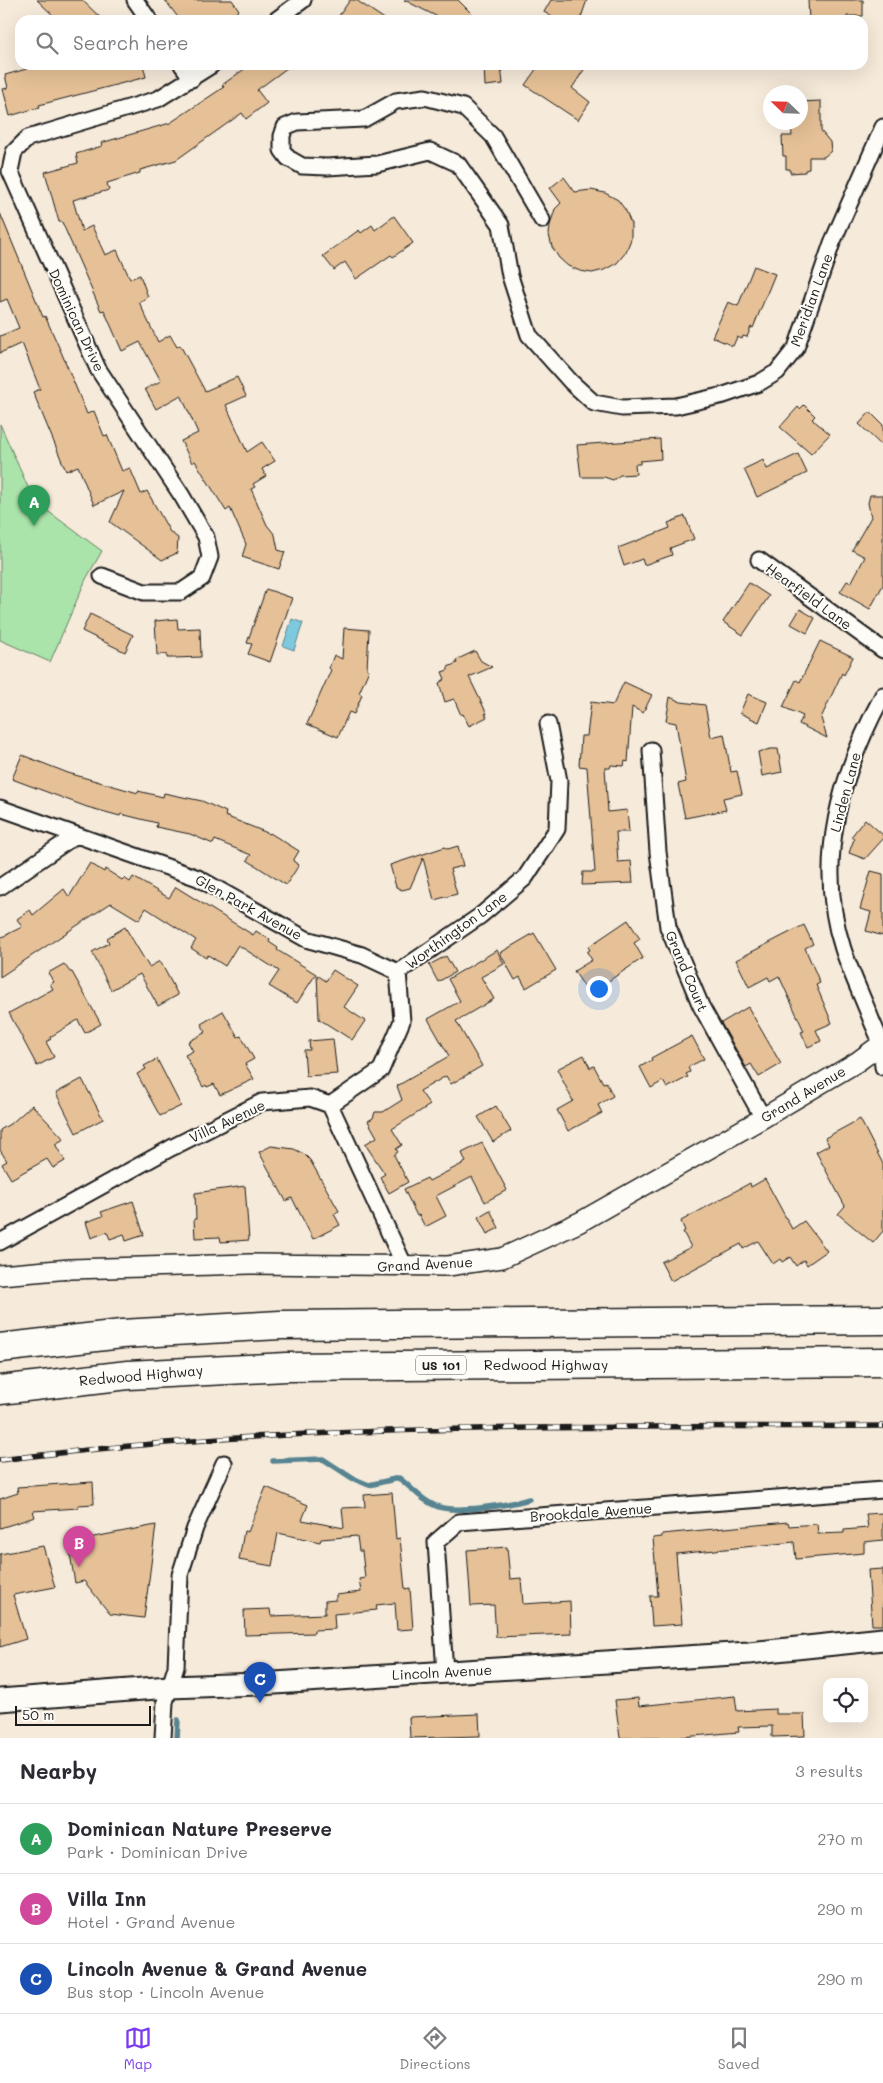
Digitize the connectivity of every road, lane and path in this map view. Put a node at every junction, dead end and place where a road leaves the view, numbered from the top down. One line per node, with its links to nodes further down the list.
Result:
1 (135, 0): 3 (street)
2 (302, 0): 4 (street)
3 (146, 15)
4 (282, 15)
5 (186, 70): 7 (street)
6 (205, 70): 7 (street, Dominican Drive)
7 (192, 79): 11 (street, Dominican Drive)
8 (883, 127): 9 (street, Meridian Lane)
9 (542, 220)
10 (759, 560): 12 (street, Hearfield Lane)
11 (102, 576)
12 (883, 650)
13 (883, 695): 20 (street, Linden Lane)
14 (548, 724): 19 (street, Worthington Lane)
15 (652, 750): 23 (street, Grand Court)
16 (0, 808): 17 (street, Glen Park Avenue)
17 (76, 836): 18 (street); 19 (street, Glen Park Avenue)
18 (0, 887)
19 (398, 972): 22 (street)
20 (882, 1044): 21 (street, Linden Lane); 23 (street, Grand Avenue)
21 (883, 1066)
22 (330, 1105): 24 (street, Villa Avenue); 25 (street)
23 (763, 1118): 25 (street, Grand Avenue)
24 (0, 1242)
25 (405, 1267): 26 (street, Grand Avenue)
26 (0, 1276)
27 (883, 1320): 28 (highway)
28 (0, 1348)
29 (883, 1362): 30 (highway, Redwood Highway / US 101)
30 (0, 1390)
31 (224, 1463): 35 (street)
32 (883, 1490): 34 (street, Brookdale Avenue)
33 (883, 1639): 34 (main road, Lincoln Avenue)
34 (445, 1672): 35 (main road, Lincoln Avenue)
35 (169, 1687): 36 (main road, Lincoln Avenue); 37 (street)
36 (0, 1700)
37 (163, 1738)

